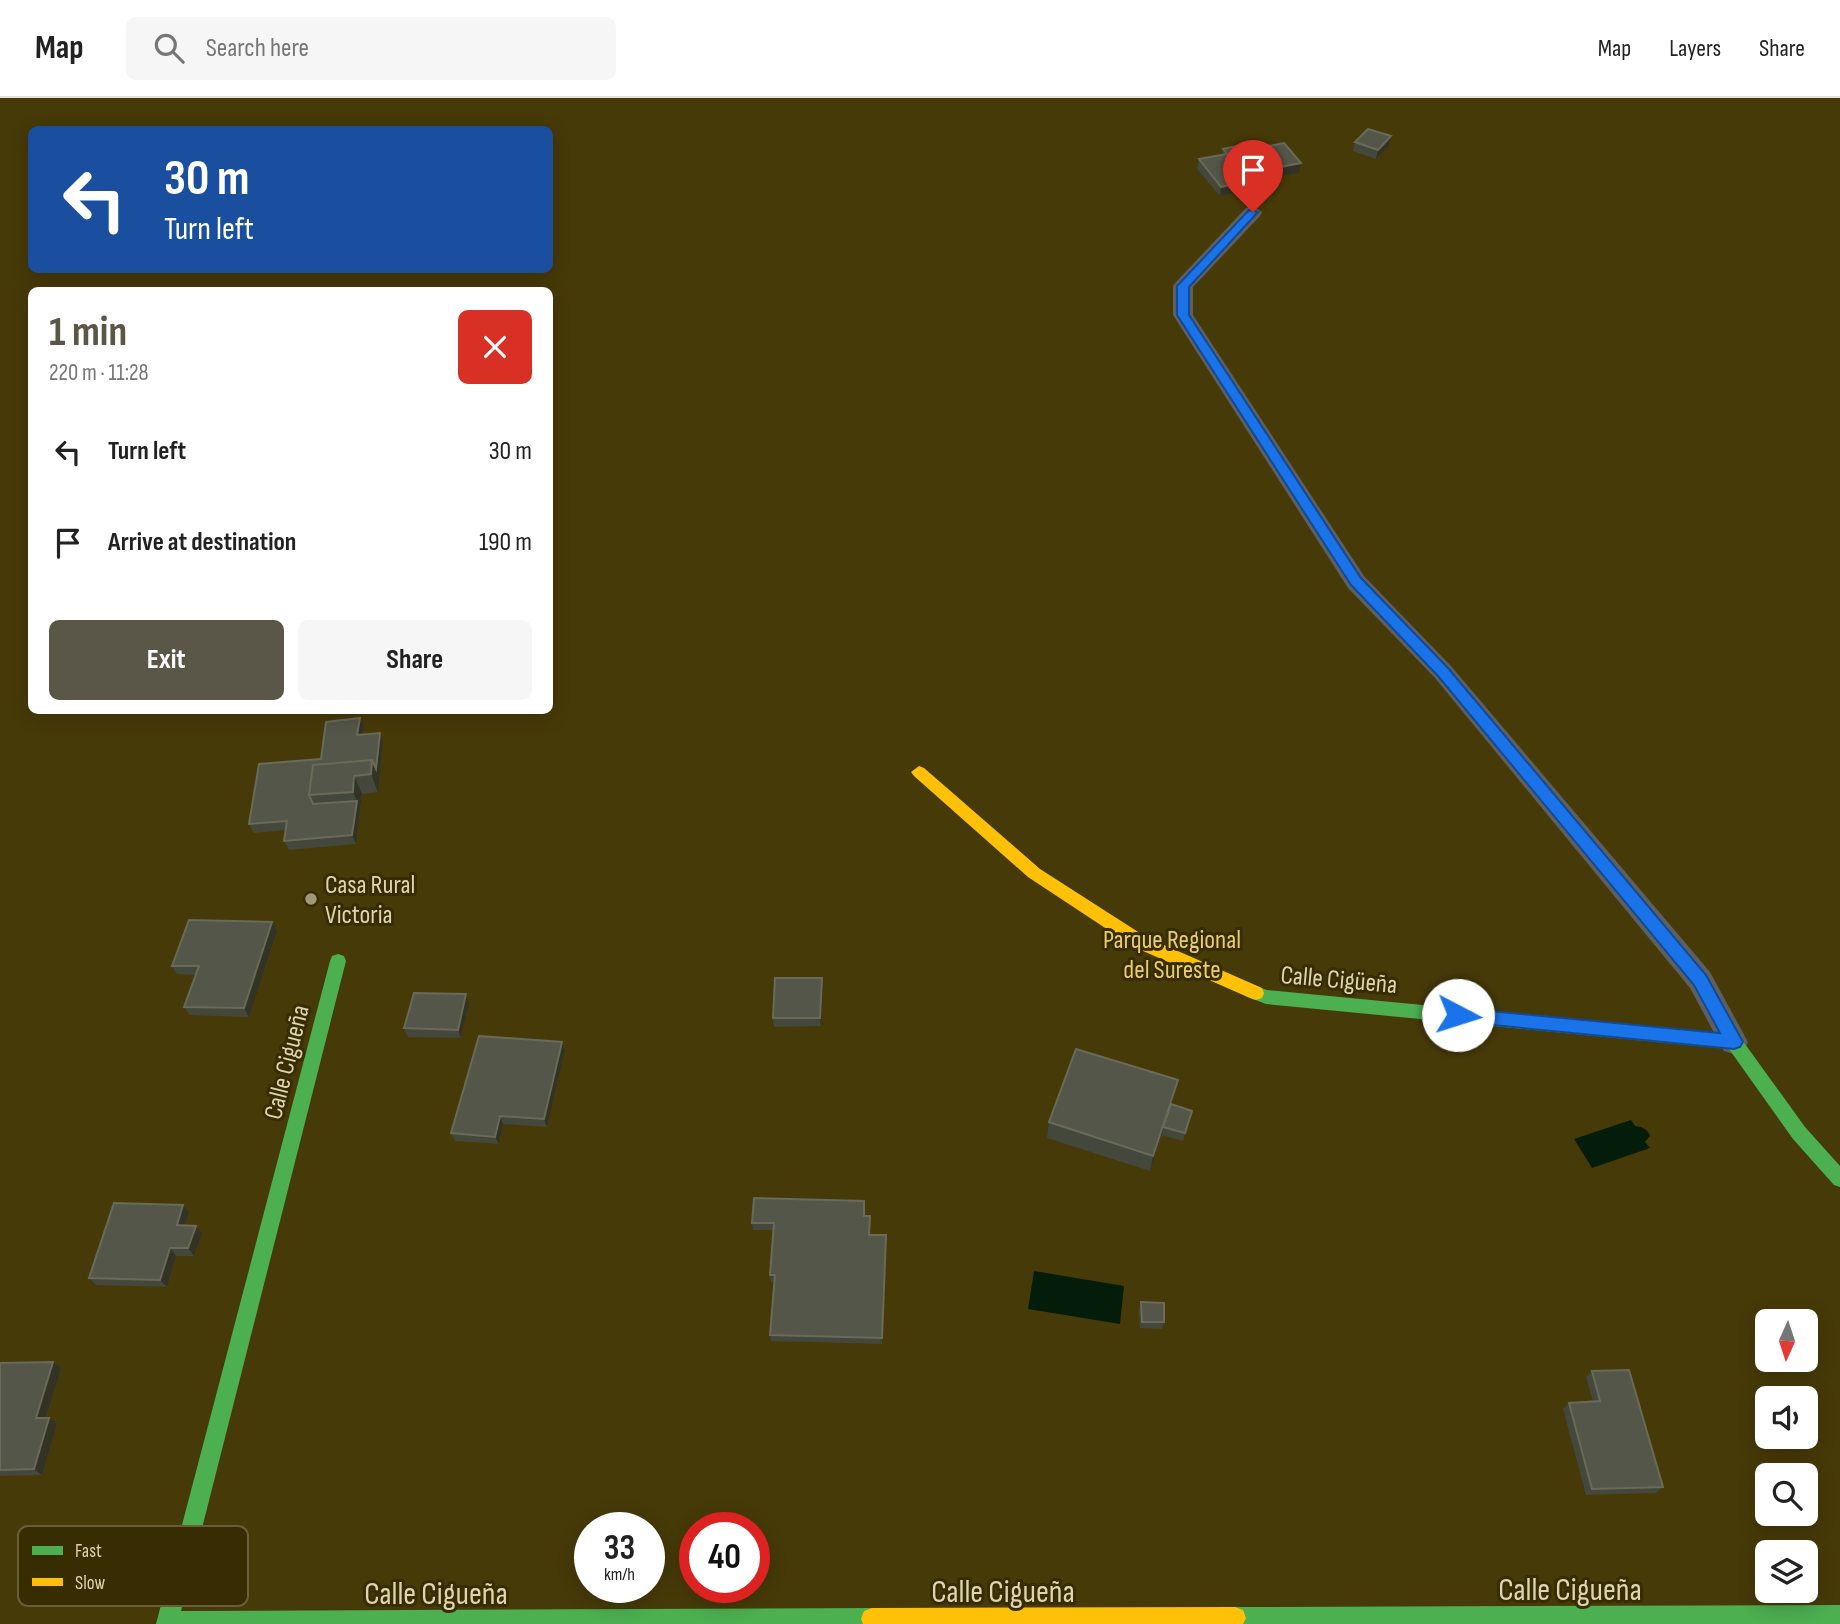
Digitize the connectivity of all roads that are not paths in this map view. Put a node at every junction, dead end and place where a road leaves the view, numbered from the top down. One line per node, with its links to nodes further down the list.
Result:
1 (1253, 212): 4 (lane)
2 (919, 772): 4 (street, Calle Cigüeña)
3 (338, 961): 6 (street, Calle Cigueña)
4 (1734, 1042): 5 (street)
5 (1840, 1179)
6 (192, 1526)
7 (171, 1606): 9 (street, Calle Cigueña)
8 (1840, 1616): 9 (street, Calle Cigueña)
9 (167, 1623)

